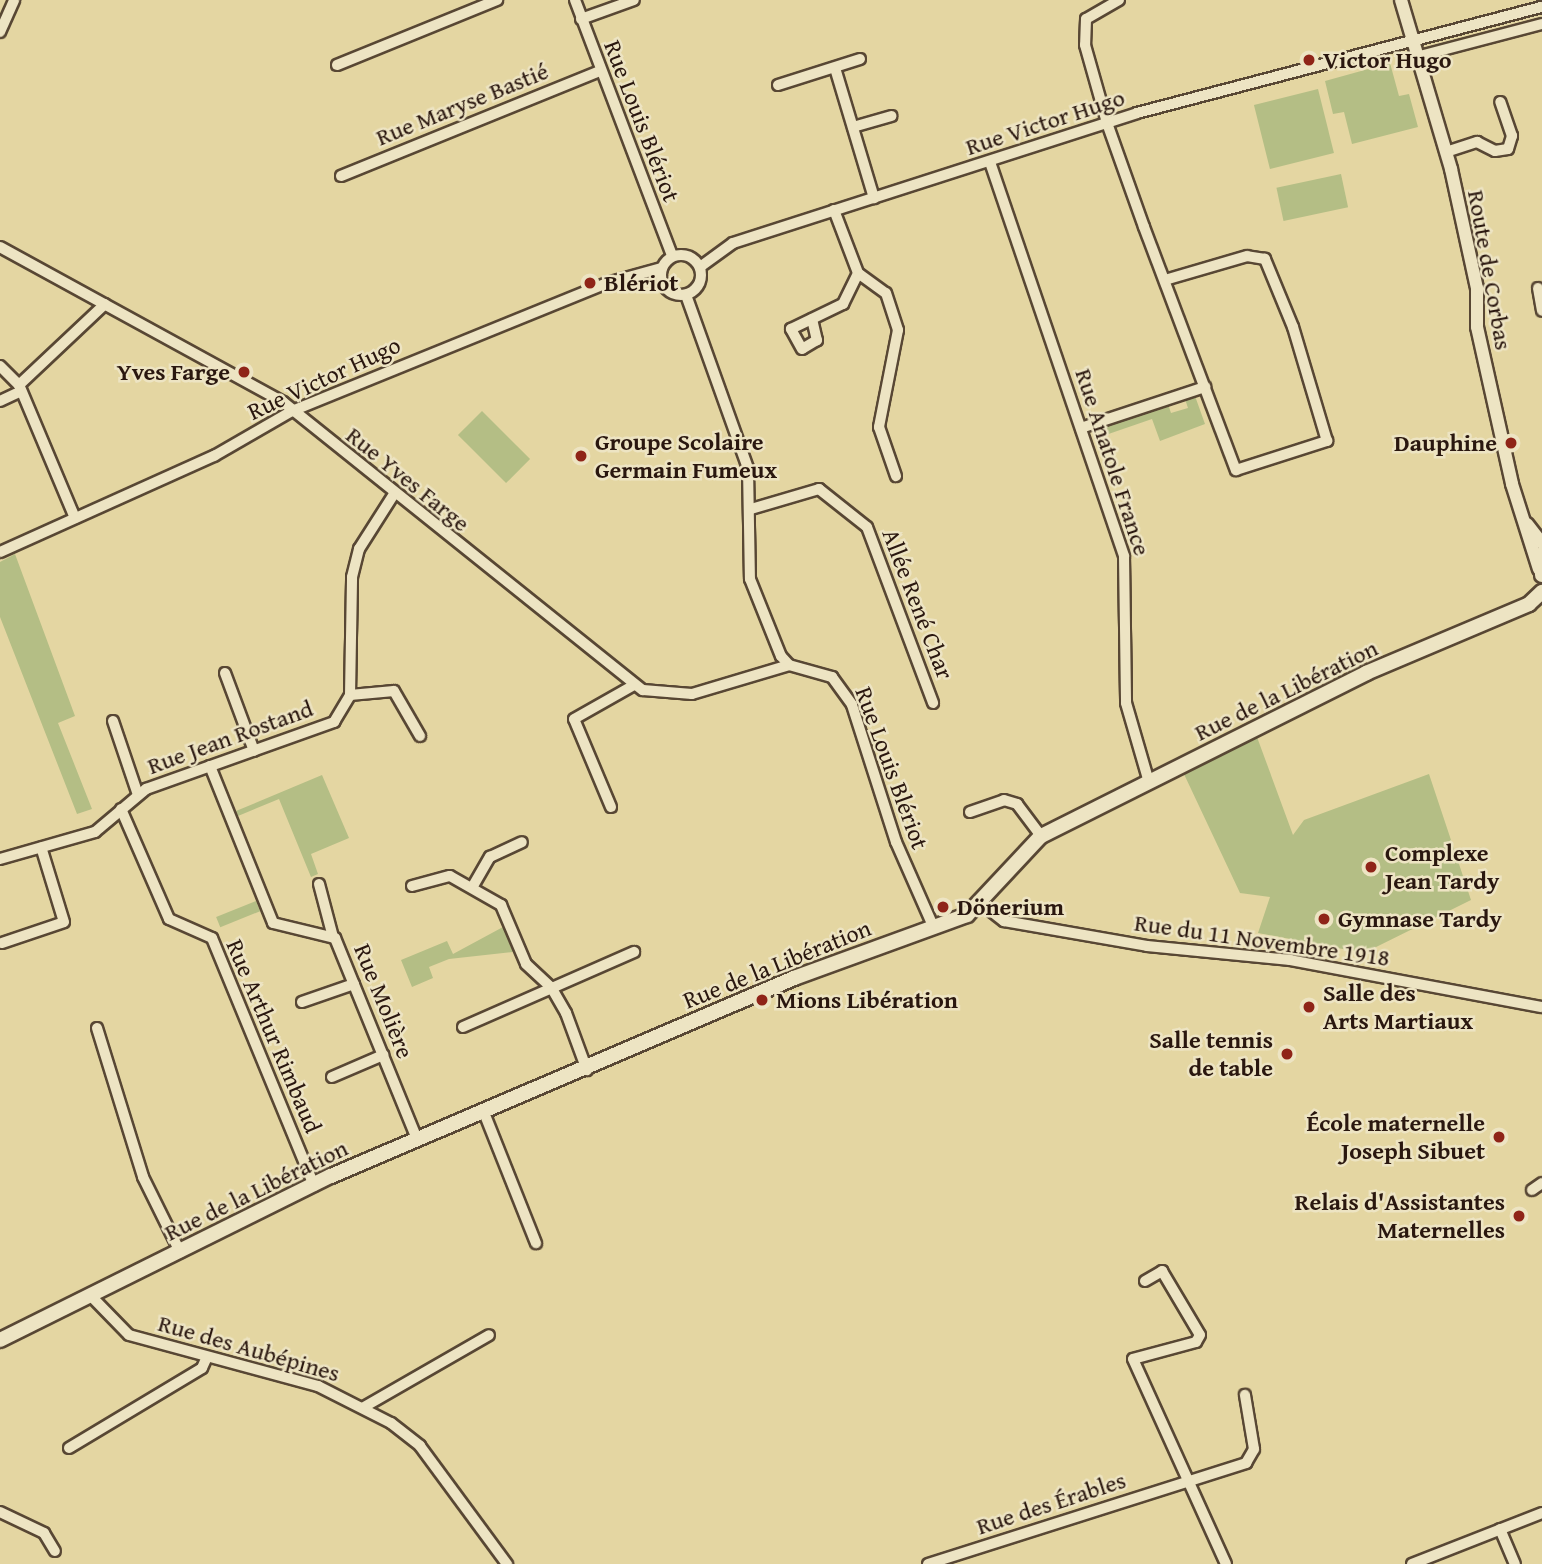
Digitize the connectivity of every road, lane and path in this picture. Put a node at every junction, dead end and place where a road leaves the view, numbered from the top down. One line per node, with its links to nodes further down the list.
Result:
1 (14, 0): 10 (street)
2 (497, 0): 14 (street)
3 (575, 0): 8 (street, Rue Louis Blériot)
4 (634, 0): 8 (street)
5 (1119, 0): 20 (street)
6 (1401, 0): 11 (street, Route de Corbas)
7 (1542, 8): 11 (street, Rue Victor Hugo)
8 (581, 19): 16 (street, Rue Louis Blériot)
9 (1542, 23): 12 (street)
10 (0, 32)
11 (1412, 42): 12 (street, Route de Corbas); 20 (street, Rue Victor Hugo)
12 (1416, 57): 22 (street, Route de Corbas)
13 (860, 59): 15 (street)
14 (337, 65)
15 (835, 68): 17 (street); 21 (street)
16 (600, 71): 24 (street, Rue Maryse Bastié); 28 (street, Rue Louis Blériot)
17 (778, 85)
18 (1500, 102): 22 (street)
19 (891, 116): 21 (street)
20 (1107, 123): 23 (street, Rue Victor Hugo); 33 (street)
21 (853, 127): 25 (street)
22 (1446, 152): 49 (street, Route de Corbas)
23 (990, 162): 25 (street, Rue Victor Hugo); 45 (street, Rue Anatole France)
24 (341, 176)
25 (874, 198): 26 (street, Rue Victor Hugo)
26 (834, 210): 29 (street, Rue Victor Hugo); 31 (street)
27 (0, 247): 37 (street, Rue Yves Farge)
28 (672, 256): 29 (street); 30 (street)
29 (700, 267): 36 (street)
30 (661, 268): 32 (street, Rue Victor Hugo); 34 (street)
31 (858, 273): 39 (street); 46 (street)
32 (634, 276): 34 (street); 44 (street, Rue Victor Hugo)
33 (1164, 280): 41 (street); 41 (street)
34 (662, 285): 36 (street)
35 (1538, 288): 38 (street)
36 (685, 295): 48 (street)
37 (105, 304): 42 (street); 44 (street, Rue Yves Farge)
38 (1542, 311)
39 (812, 319)
40 (0, 366): 42 (street)
41 (1205, 387): 45 (street)
42 (20, 388): 43 (street); 50 (street)
43 (0, 401)
44 (292, 411): 47 (street, Rue Yves Farge); 50 (street, Rue Victor Hugo)
45 (1081, 428): 65 (street, Rue Anatole France)
46 (897, 476)
47 (394, 494): 58 (street, Rue Yves Farge); 59 (street)
48 (751, 509): 56 (street); 60 (street, Allée René Char)
49 (1520, 509): 51 (street, Route de Corbas); 54 (street, Route de Corbas)
50 (75, 518): 52 (street, Rue Victor Hugo)
51 (1542, 543)
52 (0, 552)
53 (1542, 554): 54 (main road)
54 (1541, 572)
55 (1542, 592): 65 (main road, Rue de la Libération)
56 (789, 665): 58 (street, Rue Yves Farge); 78 (street, Rue Louis Blériot)
57 (225, 674): 63 (street)
58 (634, 685): 67 (street)
59 (350, 695): 62 (street); 63 (street, Rue Jean Rostand)
60 (933, 703)
61 (113, 721): 66 (street)
62 (420, 736)
63 (254, 751): 64 (street, Rue Jean Rostand)
64 (209, 766): 66 (street, Rue Jean Rostand); 79 (street, Rue Molière)
65 (1149, 782): 70 (main road, Rue de la Libération)
66 (138, 795): 68 (street, Rue Jean Rostand)
67 (611, 807)
68 (121, 809): 72 (street, Rue Jean Rostand); 93 (street, Rue Arthur Rimbaud)
69 (970, 812): 70 (street)
70 (1041, 836): 77 (main road, Rue de la Libération)
71 (522, 842): 76 (street)
72 (41, 847): 73 (street, Rue Jean Rostand); 80 (street)
73 (0, 859)
74 (319, 884): 79 (street)
75 (412, 886): 76 (street)
76 (474, 886): 83 (street)
77 (982, 904): 78 (main road, Rue de la Libération); 85 (street, Rue du 11 Novembre 1918)
78 (934, 928): 89 (main road, Rue de la Libération)
79 (332, 937): 82 (street, Rue Molière)
80 (2, 943)
81 (634, 952): 83 (street)
82 (354, 984): 84 (street); 88 (street, Rue Molière)
83 (551, 987): 86 (street); 89 (street)
84 (302, 1002)
85 (1542, 1007)
86 (463, 1027)
87 (97, 1028): 95 (street)
88 (383, 1055): 90 (street); 92 (street, Rue Molière)
89 (587, 1070): 91 (main road, Rue de la Libération)
90 (331, 1077)
91 (485, 1115): 92 (main road, Rue de la Libération); 94 (street)
92 (418, 1141): 93 (main road, Rue de la Libération)
93 (314, 1186): 95 (main road, Rue de la Libération)
94 (536, 1243)
95 (180, 1252): 97 (main road, Rue de la Libération)
96 (1144, 1281): 104 (street)
97 (91, 1296): 99 (main road, Rue de la Libération); 100 (street, Rue des Aubépines)
98 (489, 1335): 102 (street)
99 (0, 1339)
100 (206, 1359): 102 (street, Rue des Aubépines); 103 (street)
101 (1245, 1395): 104 (street, Rue des Érables)
102 (364, 1407): 109 (street, Rue des Aubépines)
103 (69, 1448)
104 (1188, 1486): 110 (street, Rue des Érables); 111 (street)
105 (0, 1512): 108 (street)
106 (1542, 1513): 107 (street)
107 (1500, 1530): 112 (street); 113 (street)
108 (55, 1551)
109 (507, 1564)
110 (928, 1564)
111 (1226, 1564)
112 (1412, 1564)
113 (1516, 1564)

